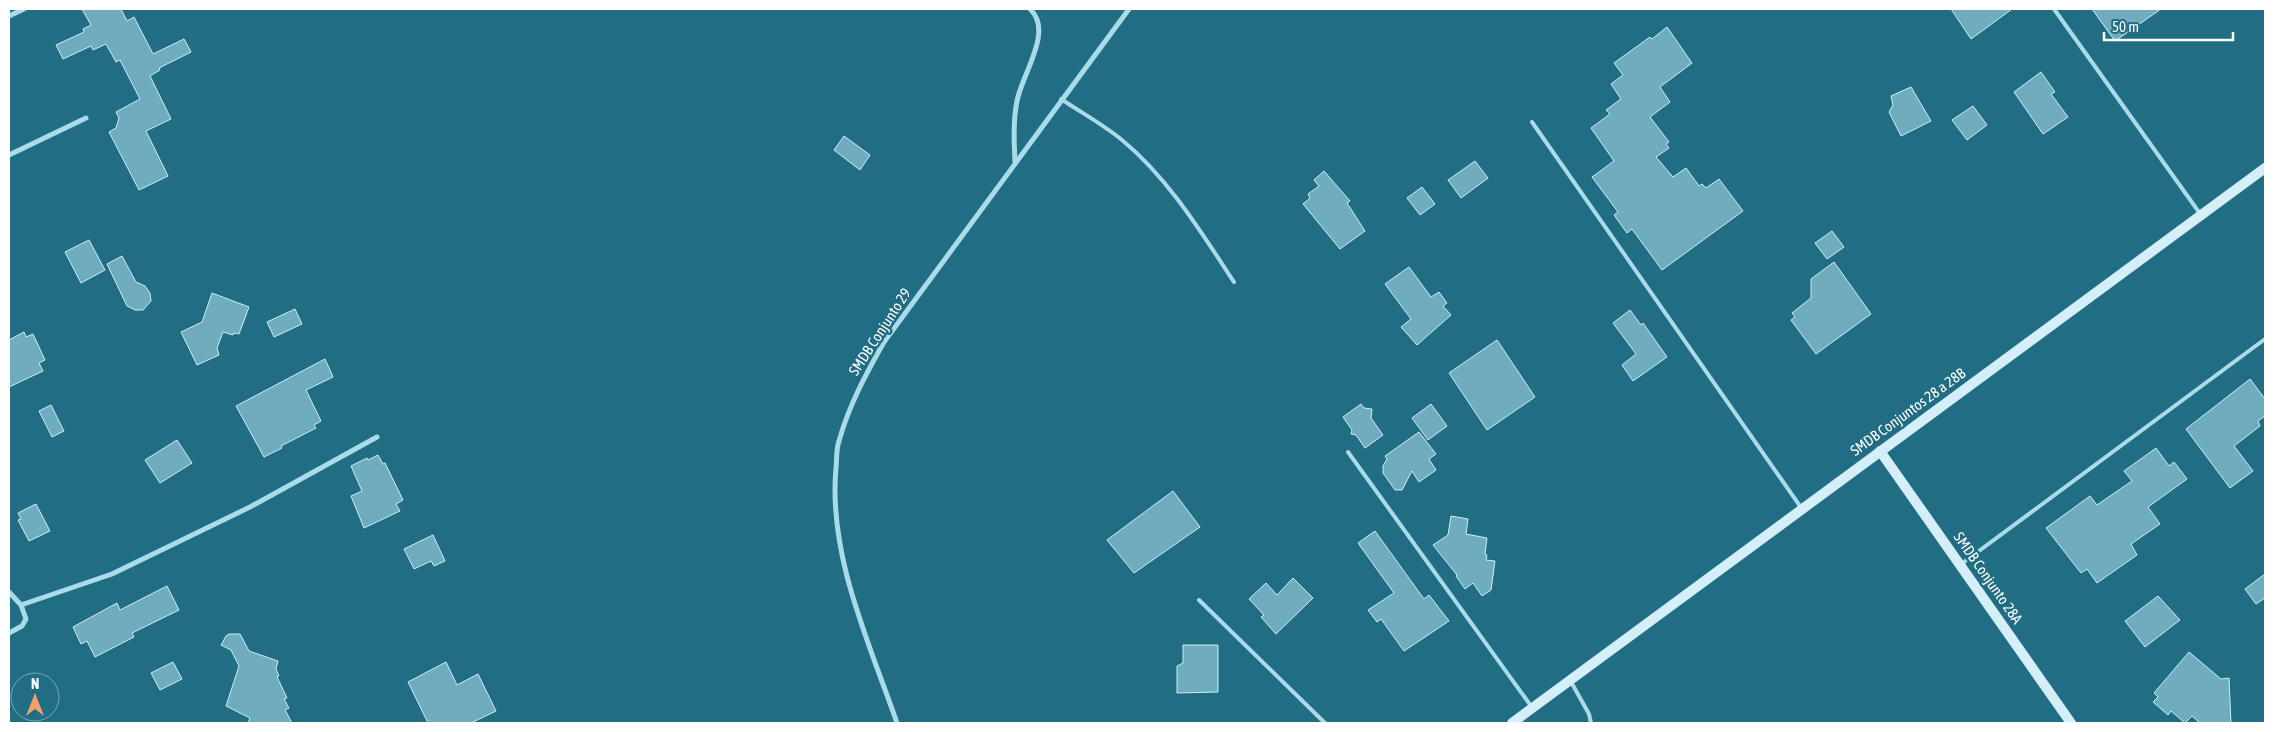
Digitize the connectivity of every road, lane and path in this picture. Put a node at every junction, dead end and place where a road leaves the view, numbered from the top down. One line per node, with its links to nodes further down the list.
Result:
1 (24, 9): 5 (street)
2 (1030, 9): 10 (street)
3 (1129, 9): 6 (street, SMDB Conjunto 29)
4 (2054, 9): 12 (lane)
5 (9, 16)
6 (1062, 99): 10 (street, SMDB Conjunto 29); 13 (lane)
7 (86, 118): 9 (street)
8 (1532, 122): 18 (lane)
9 (9, 155)
10 (1015, 162): 26 (street, SMDB Conjunto 29)
11 (2265, 168): 12 (street, SMDB Conjuntos 28 a 28B)
12 (2201, 215): 16 (street, SMDB Conjuntos 28 a 28B)
13 (1234, 282)
14 (2265, 339): 19 (lane)
15 (376, 437): 22 (street)
16 (1880, 451): 18 (street, SMDB Conjuntos 28 a 28B); 19 (street, SMDB Conjunto 28A)
17 (1348, 452): 25 (lane)
18 (1802, 509): 24 (street, SMDB Conjuntos 28 a 28B)
19 (1960, 565): 30 (street, SMDB Conjunto 28A)
20 (9, 592): 22 (street)
21 (1199, 600): 27 (lane)
22 (21, 605): 23 (street)
23 (9, 633)
24 (1570, 680): 25 (street, SMDB Conjuntos 28 a 28B); 29 (lane)
25 (1533, 708): 28 (street, SMDB Conjuntos 28 a 28B)
26 (897, 723)
27 (1325, 723)
28 (1512, 723)
29 (1591, 723)
30 (2071, 723)

